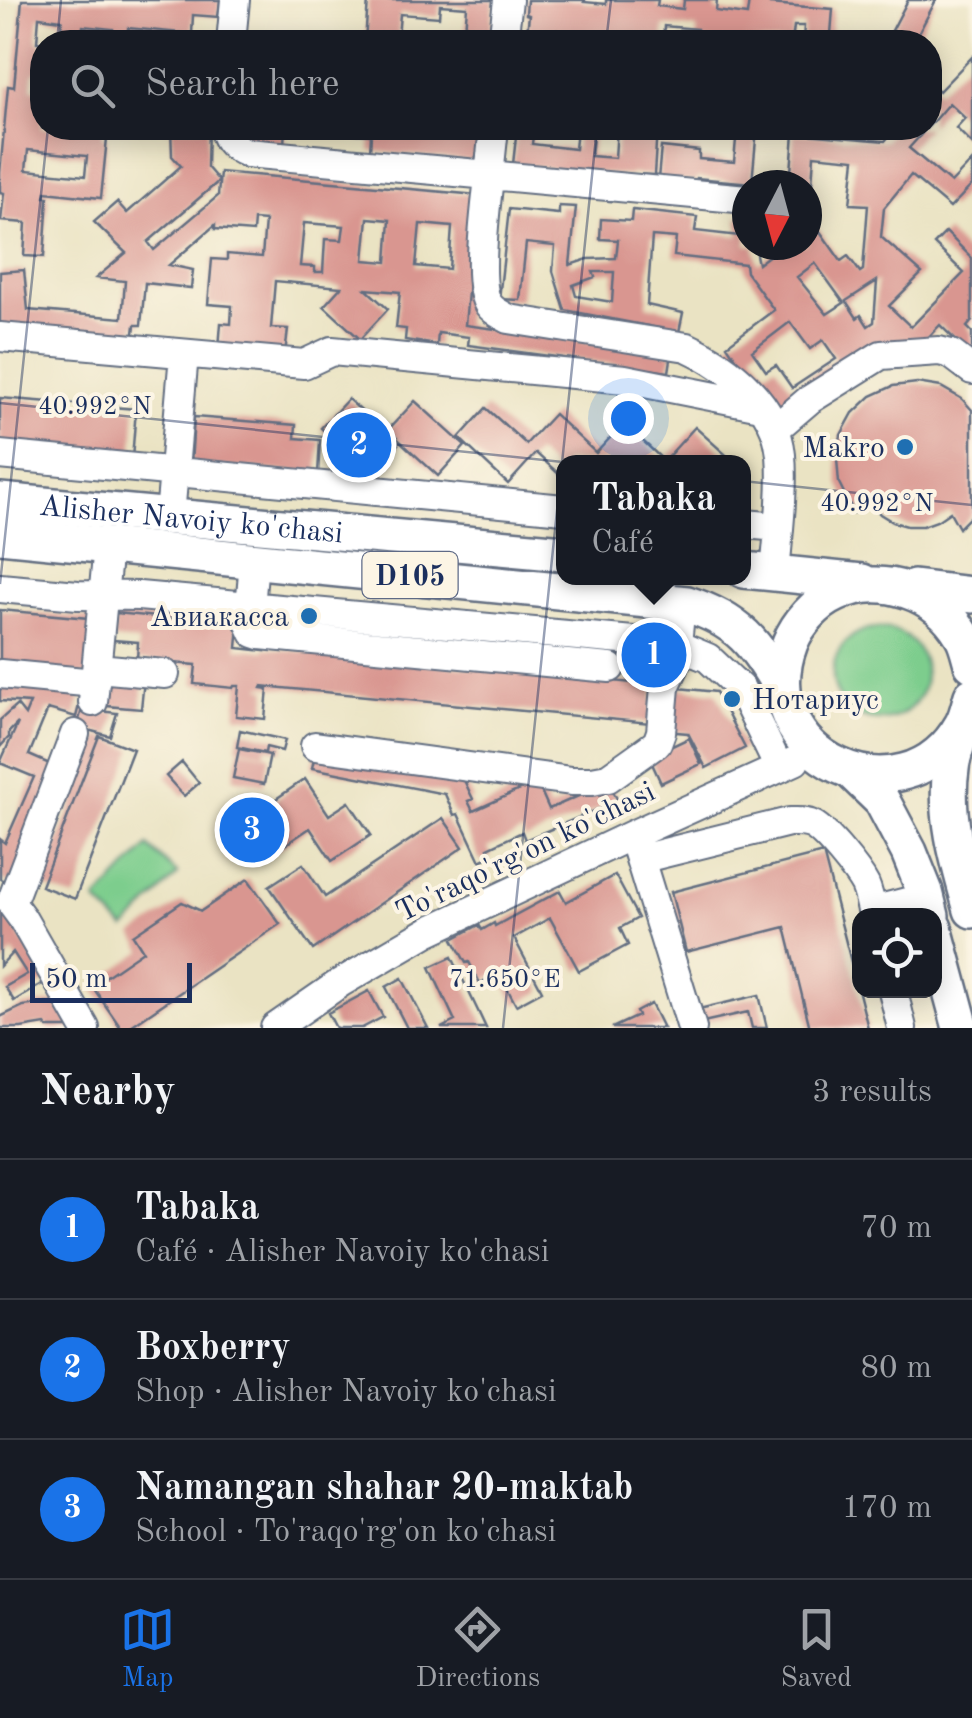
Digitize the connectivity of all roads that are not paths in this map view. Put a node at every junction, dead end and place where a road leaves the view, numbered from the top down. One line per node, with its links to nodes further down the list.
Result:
1 (235, 0): 3 (street)
2 (508, 0): 4 (street)
3 (232, 30)
4 (504, 30)
5 (228, 140): 7 (street)
6 (493, 140): 7 (street)
7 (489, 175): 8 (street); 12 (street)
8 (732, 198)
9 (0, 336): 10 (street)
10 (184, 354): 12 (street); 14 (street)
11 (972, 370): 12 (street)
12 (768, 418): 19 (street)
13 (0, 455): 14 (street)
14 (174, 473): 16 (street); 17 (street)
15 (0, 501): 17 (main road, Alisher Navoiy ko'chasi / D105)
16 (556, 508)
17 (170, 516): 22 (main road, Alisher Navoiy ko'chasi / D105)
18 (751, 524): 19 (street)
19 (779, 526): 24 (street)
20 (0, 536): 21 (main road, Alisher Navoiy ko'chasi / D105)
21 (108, 546): 23 (main road, Alisher Navoiy ko'chasi / D105); 28 (street)
22 (556, 552)
23 (254, 559): 29 (main road, Alisher Navoiy ko'chasi / D105); 30 (street)
24 (760, 572): 25 (main road)
25 (892, 586): 27 (main road); 32 (main road); 37 (main road)
26 (0, 588): 28 (street)
27 (972, 595)
28 (104, 596): 30 (street); 36 (street)
29 (681, 603): 31 (street); 37 (main road, Alisher Navoiy ko'chasi / D105)
30 (251, 607): 31 (street); 33 (street)
31 (677, 644): 40 (street); 42 (street)
32 (972, 664)
33 (610, 668)
34 (0, 674): 36 (street)
35 (166, 674): 36 (street)
36 (95, 684)
37 (782, 689): 41 (main road, D105)
38 (969, 711): 43 (main road, D105); 48 (main road, D105)
39 (75, 734): 45 (street)
40 (315, 746)
41 (815, 752): 42 (street, To'raqo'rg'on ko'chasi); 43 (main road, D105)
42 (779, 768): 44 (street, To'raqo'rg'on ko'chasi)
43 (852, 772): 47 (main road, D105)
44 (636, 847): 46 (street); 52 (street, To'raqo'rg'on ko'chasi); 53 (street)
45 (5, 900): 51 (street)
46 (872, 908)
47 (929, 908)
48 (972, 910)
49 (942, 956): 55 (main road, D105)
50 (895, 998): 54 (street)
51 (85, 1028)
52 (274, 1028)
53 (692, 1028)
54 (902, 1028)
55 (961, 1028)

